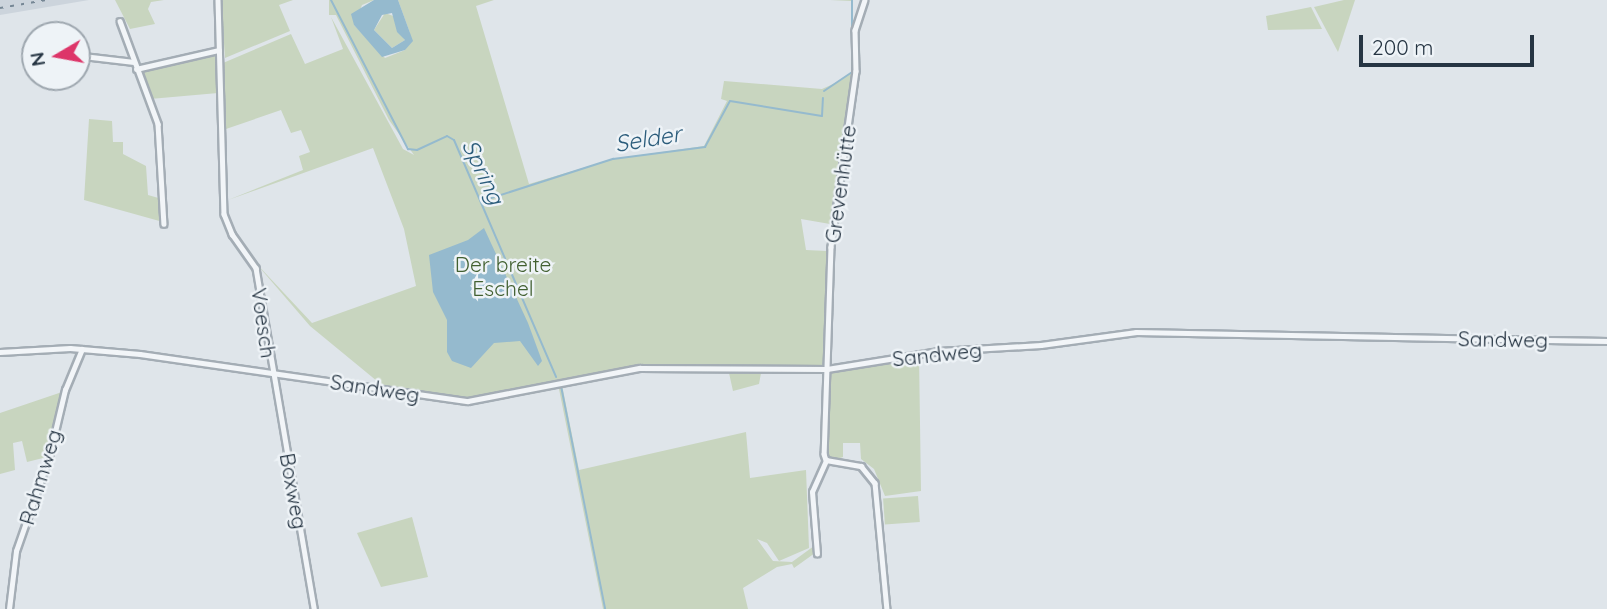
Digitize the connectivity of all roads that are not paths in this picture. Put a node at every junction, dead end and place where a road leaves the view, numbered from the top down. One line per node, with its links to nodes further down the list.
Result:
1 (218, 0): 4 (street, Voesch)
2 (865, 0): 12 (street, Grevenhütte)
3 (120, 21): 6 (street)
4 (219, 50): 7 (street); 13 (street, Voesch)
5 (91, 57): 6 (street)
6 (134, 62): 7 (street)
7 (136, 69): 8 (street)
8 (164, 224)
9 (1607, 341): 12 (street, Sandweg)
10 (82, 349): 11 (street, Voesch); 13 (street, Voesch); 16 (street, Rahmweg)
11 (0, 352)
12 (827, 369): 13 (street, Sandweg); 14 (street, Grevenhütte)
13 (272, 373): 17 (street, Boxweg)
14 (827, 460): 15 (street); 18 (street)
15 (817, 554)
16 (9, 609)
17 (314, 609)
18 (887, 609)

